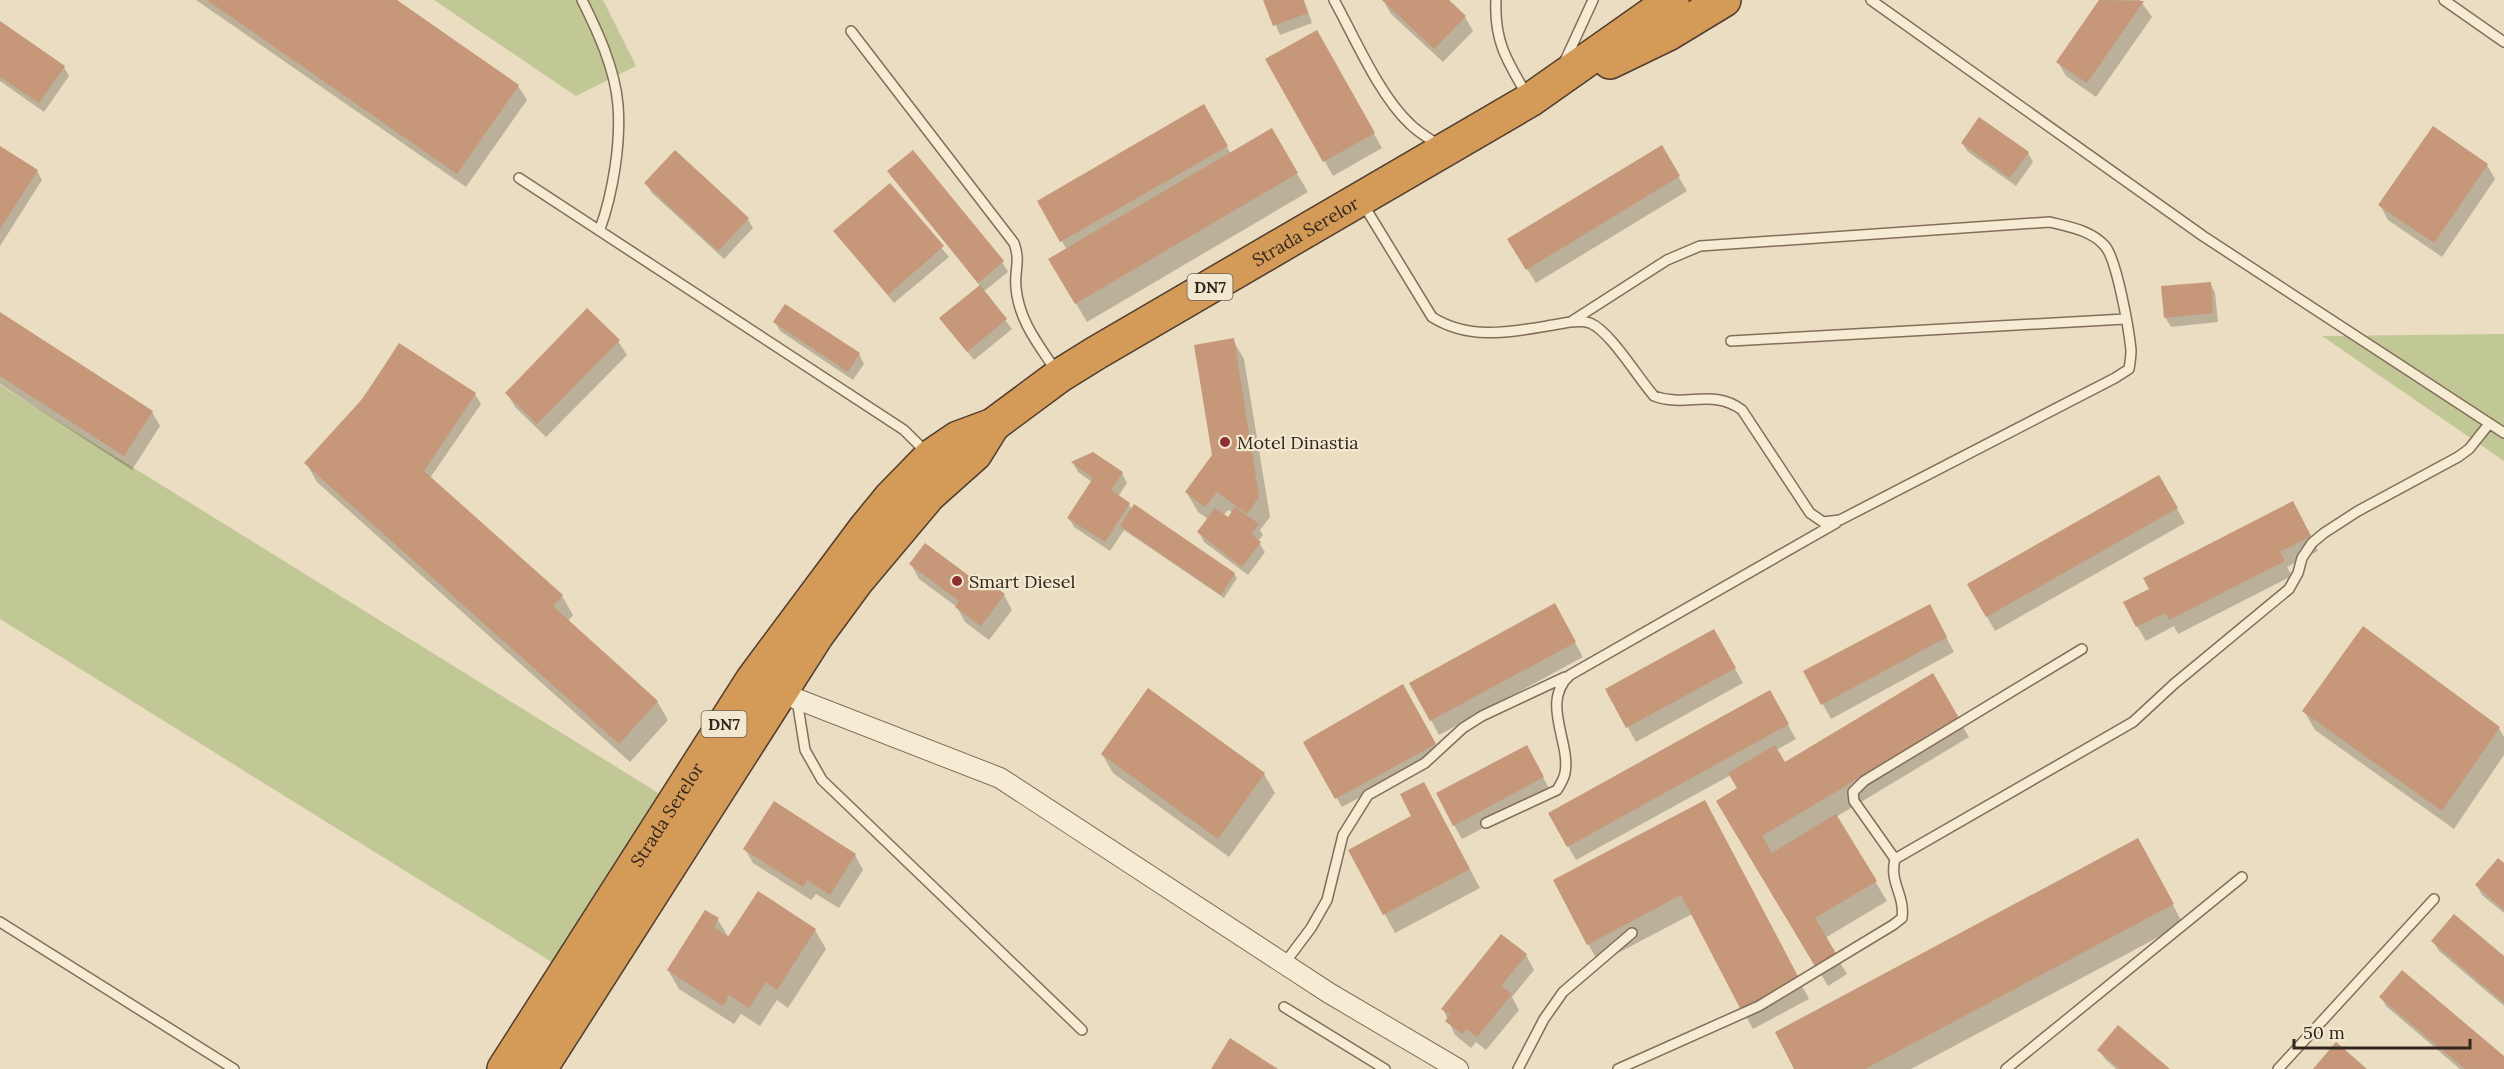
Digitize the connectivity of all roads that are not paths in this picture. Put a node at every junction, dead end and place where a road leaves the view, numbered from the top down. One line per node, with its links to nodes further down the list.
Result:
1 (582, 0): 17 (lane)
2 (1334, 0): 14 (lane)
3 (1496, 0): 13 (lane)
4 (1593, 0): 12 (lane)
5 (1633, 0): 12 (highway, DN7)
6 (1672, 0): 13 (highway, DN7)
7 (1724, 0): 13 (highway, DN7)
8 (1871, 0): 22 (lane)
9 (2444, 0): 11 (lane)
10 (851, 31): 21 (lane)
11 (2504, 42)
12 (1561, 69): 13 (highway, DN7)
13 (1530, 99): 14 (highway, Strada Serelor / DN7)
14 (1445, 149): 16 (highway, Strada Serelor / DN7)
15 (519, 178): 17 (lane)
16 (1360, 199): 19 (lane); 21 (highway, Strada Serelor / DN7)
17 (600, 229): 25 (lane)
18 (2125, 319): 19 (lane); 20 (lane); 26 (lane)
19 (1572, 321): 26 (lane)
20 (1731, 341)
21 (1059, 376): 23 (highway, Strada Serelor / DN7)
22 (2489, 424): 24 (lane); 31 (lane)
23 (993, 425): 25 (highway, Strada Serelor / DN7); 29 (highway, Strada Serelor / DN7)
24 (2504, 433)
25 (930, 457): 40 (highway, Strada Serelor / DN7)
26 (1840, 520): 28 (lane)
27 (2082, 649): 31 (lane)
28 (1570, 675): 30 (lane); 36 (lane)
29 (788, 696): 36 (street); 38 (lane); 41 (highway, Strada Serelor / DN7)
30 (1486, 823)
31 (1895, 860): 45 (lane)
32 (2242, 877): 46 (lane)
33 (2434, 899): 47 (lane)
34 (0, 922): 39 (lane)
35 (1632, 933): 44 (lane)
36 (1284, 964): 43 (street)
37 (1284, 1007): 42 (lane)
38 (1082, 1030)
39 (234, 1069)
40 (504, 1069)
41 (540, 1069)
42 (1385, 1069)
43 (1458, 1069)
44 (1518, 1069)
45 (1618, 1069)
46 (2006, 1069)
47 (2278, 1069)

